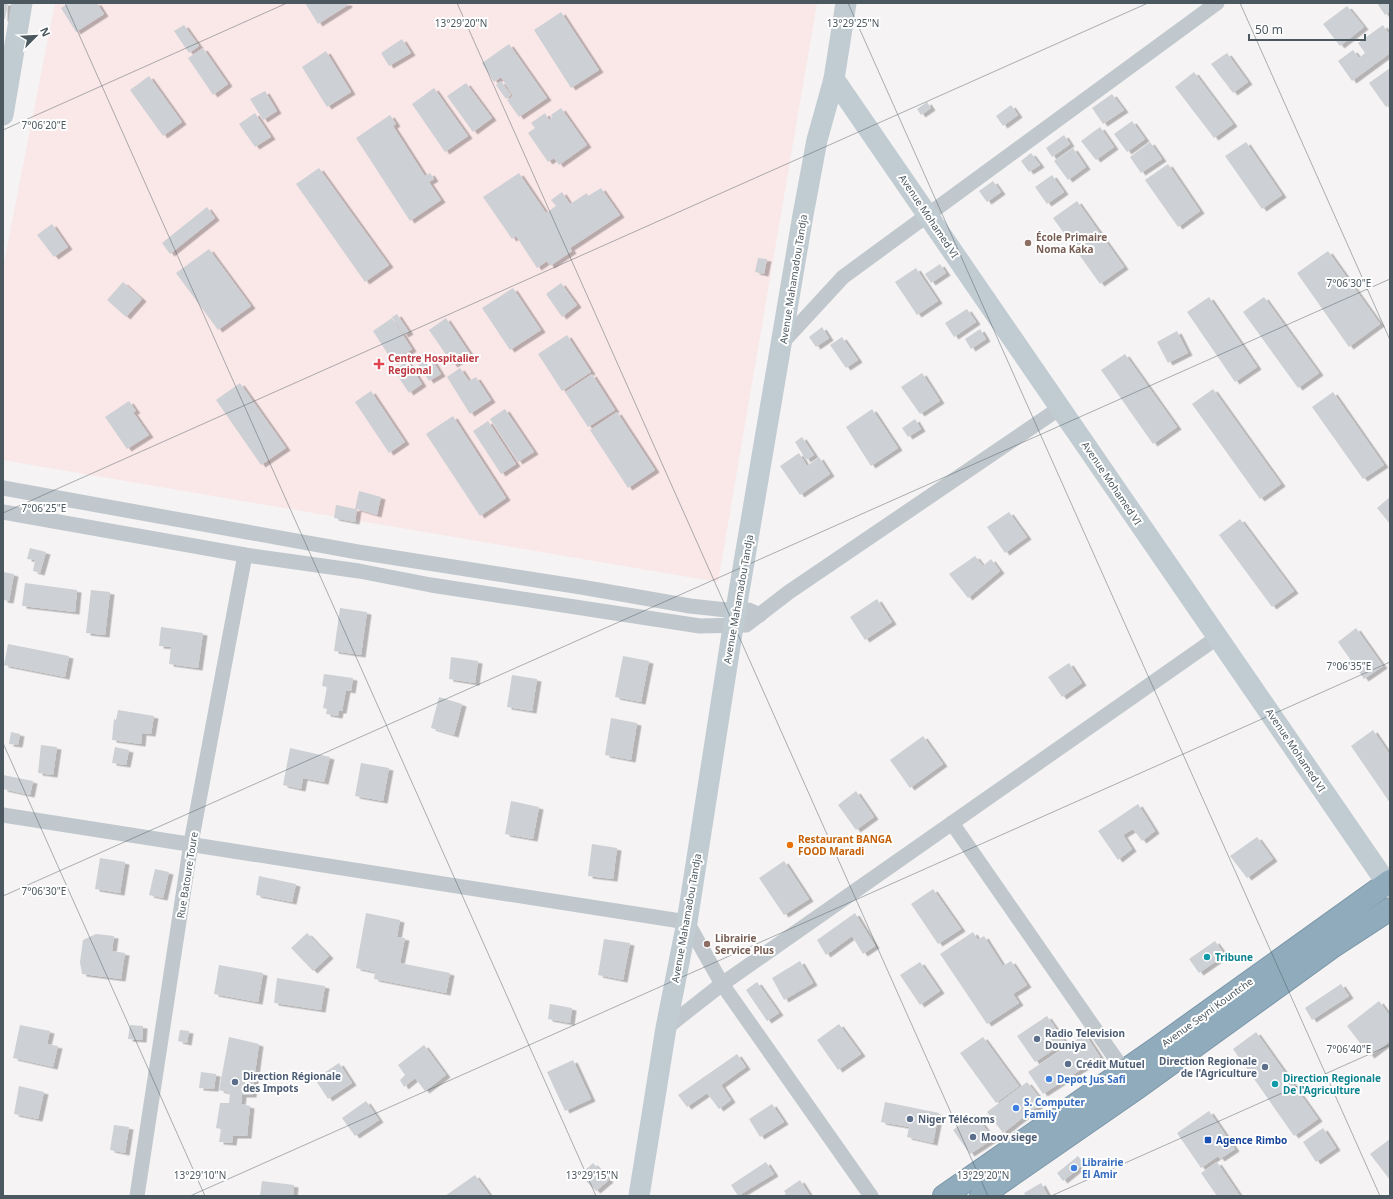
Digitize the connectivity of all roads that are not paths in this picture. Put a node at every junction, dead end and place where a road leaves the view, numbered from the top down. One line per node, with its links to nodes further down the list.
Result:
1 (22, 3): 5 (main road)
2 (846, 3): 4 (main road, Avenue Mahamadou Tandja)
3 (1217, 3): 6 (street)
4 (834, 79): 6 (main road, Avenue Mohamed VI); 7 (main road, Avenue Mahamadou Tandja)
5 (3, 115)
6 (927, 214): 7 (street); 8 (main road, Avenue Mohamed VI)
7 (783, 342): 14 (main road, Avenue Mahamadou Tandja)
8 (1060, 408): 14 (street); 15 (main road, Avenue Mohamed VI)
9 (3, 488): 12 (street)
10 (3, 512): 11 (street)
11 (245, 556): 13 (street); 18 (street, Rue Batoure Toure)
12 (581, 587): 13 (street); 14 (street)
13 (576, 608): 14 (street)
14 (735, 619): 21 (main road, Avenue Mahamadou Tandja)
15 (1218, 637): 17 (street); 19 (main road, Avenue Mohamed VI)
16 (3, 815): 18 (street)
17 (952, 823): 22 (street); 24 (street)
18 (191, 844): 21 (street); 25 (street, Rue Batoure Toure)
19 (1389, 884): 24 (highway, Avenue Seyni Kountche)
20 (1390, 909): 24 (highway, Avenue Seyni Kountche)
21 (687, 922): 22 (street); 23 (main road, Avenue Mahamadou Tandja)
22 (722, 984): 23 (street); 27 (street)
23 (666, 1028): 26 (main road, Avenue Mahamadou Tandja)
24 (1130, 1080): 28 (highway, Avenue Seyni Kountche); 29 (highway, Avenue Seyni Kountche)
25 (137, 1196)
26 (639, 1196)
27 (871, 1196)
28 (944, 1196)
29 (981, 1196)

